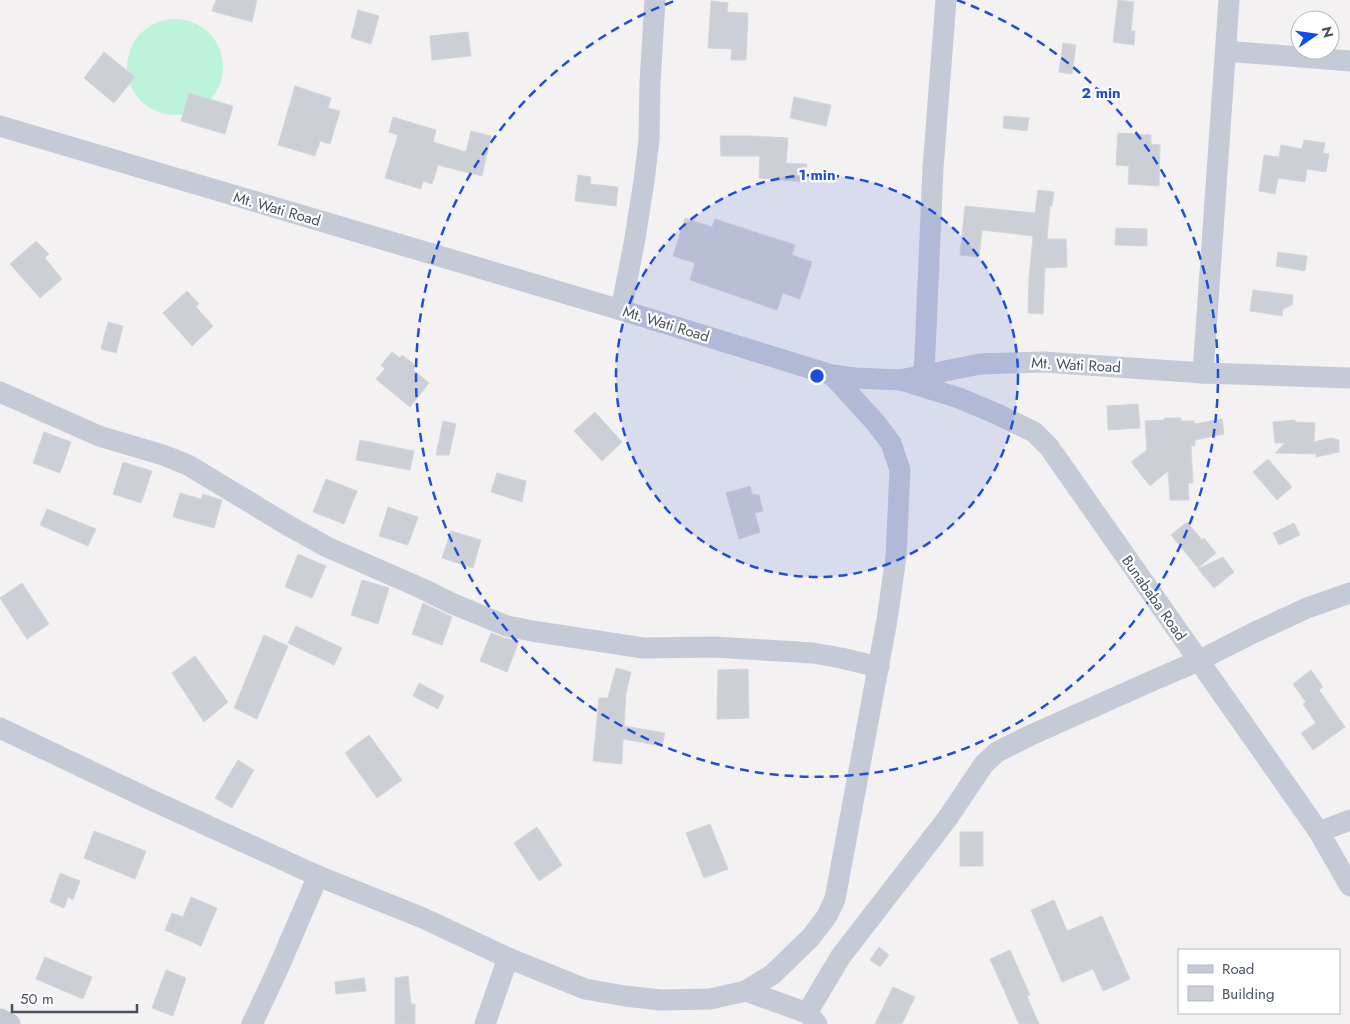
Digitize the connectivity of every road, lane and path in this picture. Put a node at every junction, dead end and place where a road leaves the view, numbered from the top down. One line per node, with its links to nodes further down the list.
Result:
1 (655, 0): 7 (street)
2 (946, 0): 10 (street)
3 (1229, 0): 4 (street)
4 (1226, 51): 5 (street); 8 (street)
5 (1350, 61)
6 (0, 126): 7 (street, Mt. Wati Road)
7 (621, 310): 9 (street, Mt. Wati Road)
8 (1203, 373): 10 (street, Mt. Wati Road); 11 (street, Mt. Wati Road)
9 (832, 375): 12 (street, Mt. Wati Road); 16 (street)
10 (924, 375): 12 (street, Mt. Wati Road)
11 (1350, 378)
12 (900, 380): 15 (street, Bunababa Road)
13 (0, 392): 16 (street)
14 (1350, 593): 15 (street)
15 (1198, 661): 19 (street, Bunababa Road); 24 (street)
16 (879, 667): 23 (street)
17 (0, 729): 20 (street)
18 (1350, 820): 19 (street)
19 (1320, 832): 21 (street, Bunababa Road)
20 (318, 876): 22 (street); 27 (street)
21 (1350, 886)
22 (508, 958): 23 (street); 28 (street)
23 (746, 991): 24 (street)
24 (812, 1018)
25 (0, 1019): 26 (street)
26 (10, 1024)
27 (252, 1024)
28 (485, 1024)

